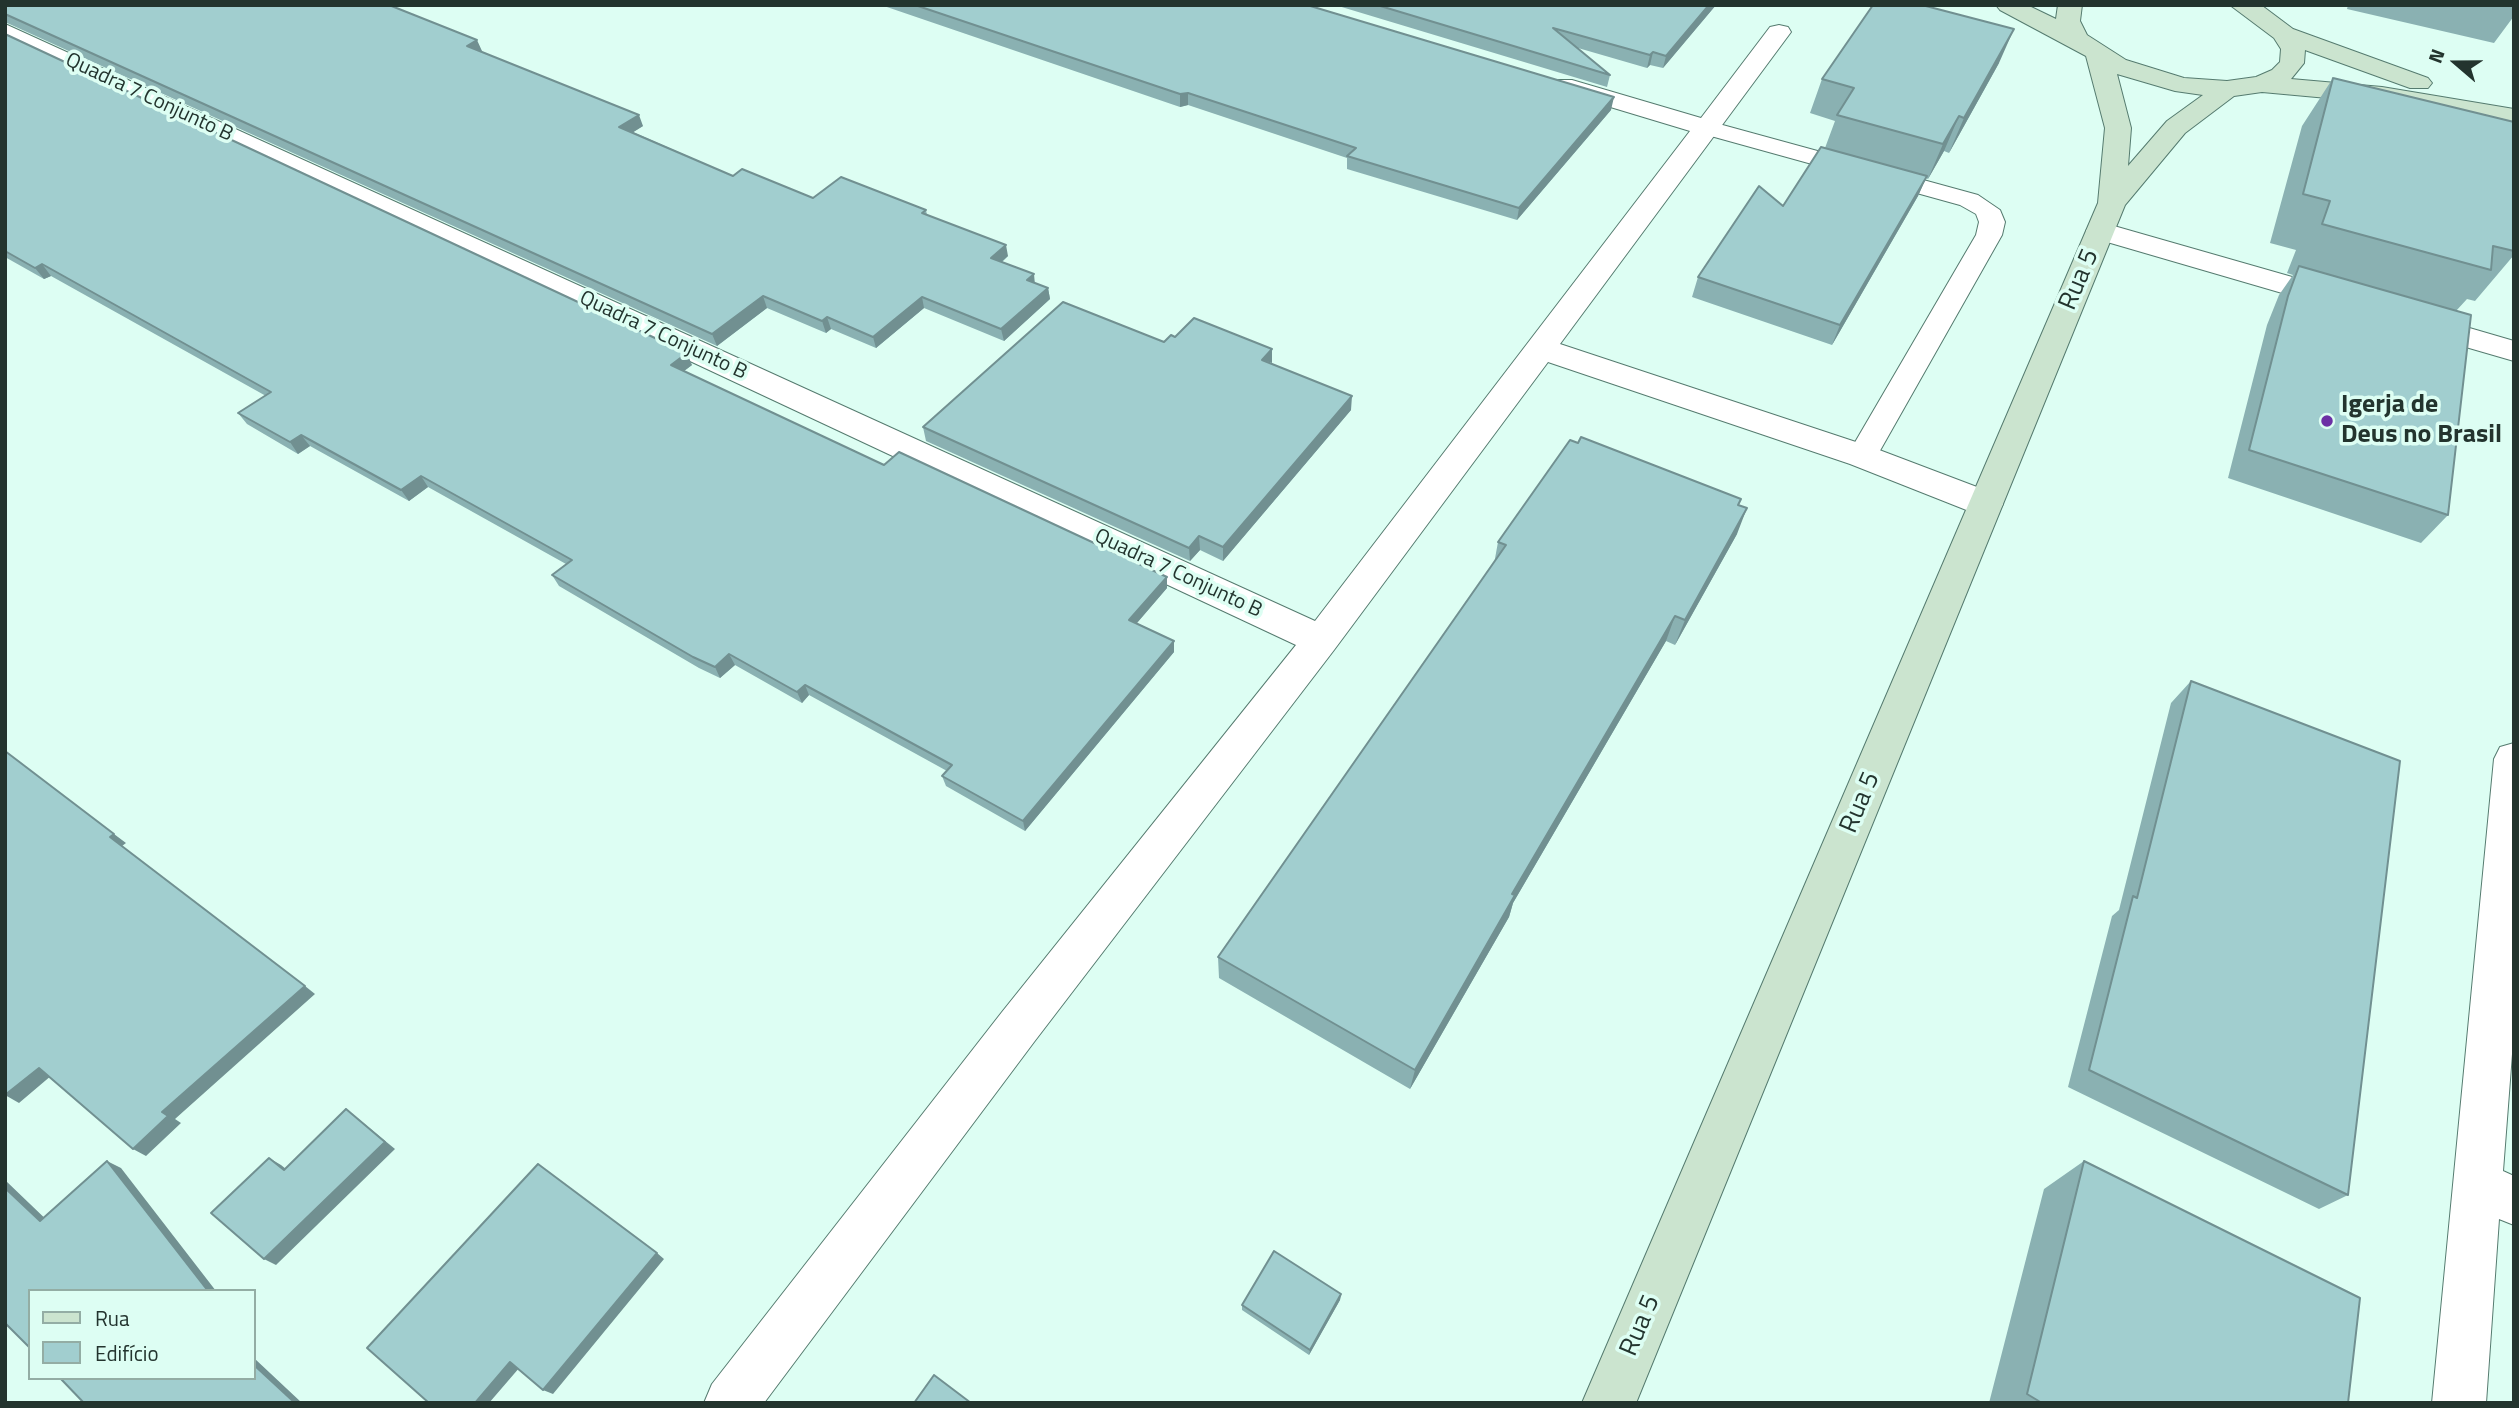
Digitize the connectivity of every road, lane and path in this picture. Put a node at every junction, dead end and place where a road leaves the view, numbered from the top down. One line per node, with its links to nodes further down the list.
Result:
1 (2008, 5): 7 (street)
2 (2070, 5): 7 (street)
3 (2254, 9): 6 (street)
4 (5, 31): 18 (street, Quadra 7 Conjunto B)
5 (1779, 32): 12 (street)
6 (2284, 34): 9 (street); 11 (street)
7 (2088, 46): 10 (street); 13 (street)
8 (1536, 77): 12 (street)
9 (2262, 84): 10 (street); 11 (street)
10 (2227, 89): 13 (street)
11 (2514, 116)
12 (1708, 128): 14 (street); 16 (lane)
13 (2106, 217): 15 (street); 17 (street, Rua 5)
14 (1542, 349): 16 (street); 18 (street)
15 (2514, 351)
16 (1862, 456): 17 (street)
17 (1986, 504): 22 (street, Rua 5)
18 (1321, 640): 21 (street)
19 (2514, 759): 20 (street)
20 (2496, 1193): 23 (street)
21 (731, 1403)
22 (1609, 1403)
23 (2459, 1403)

